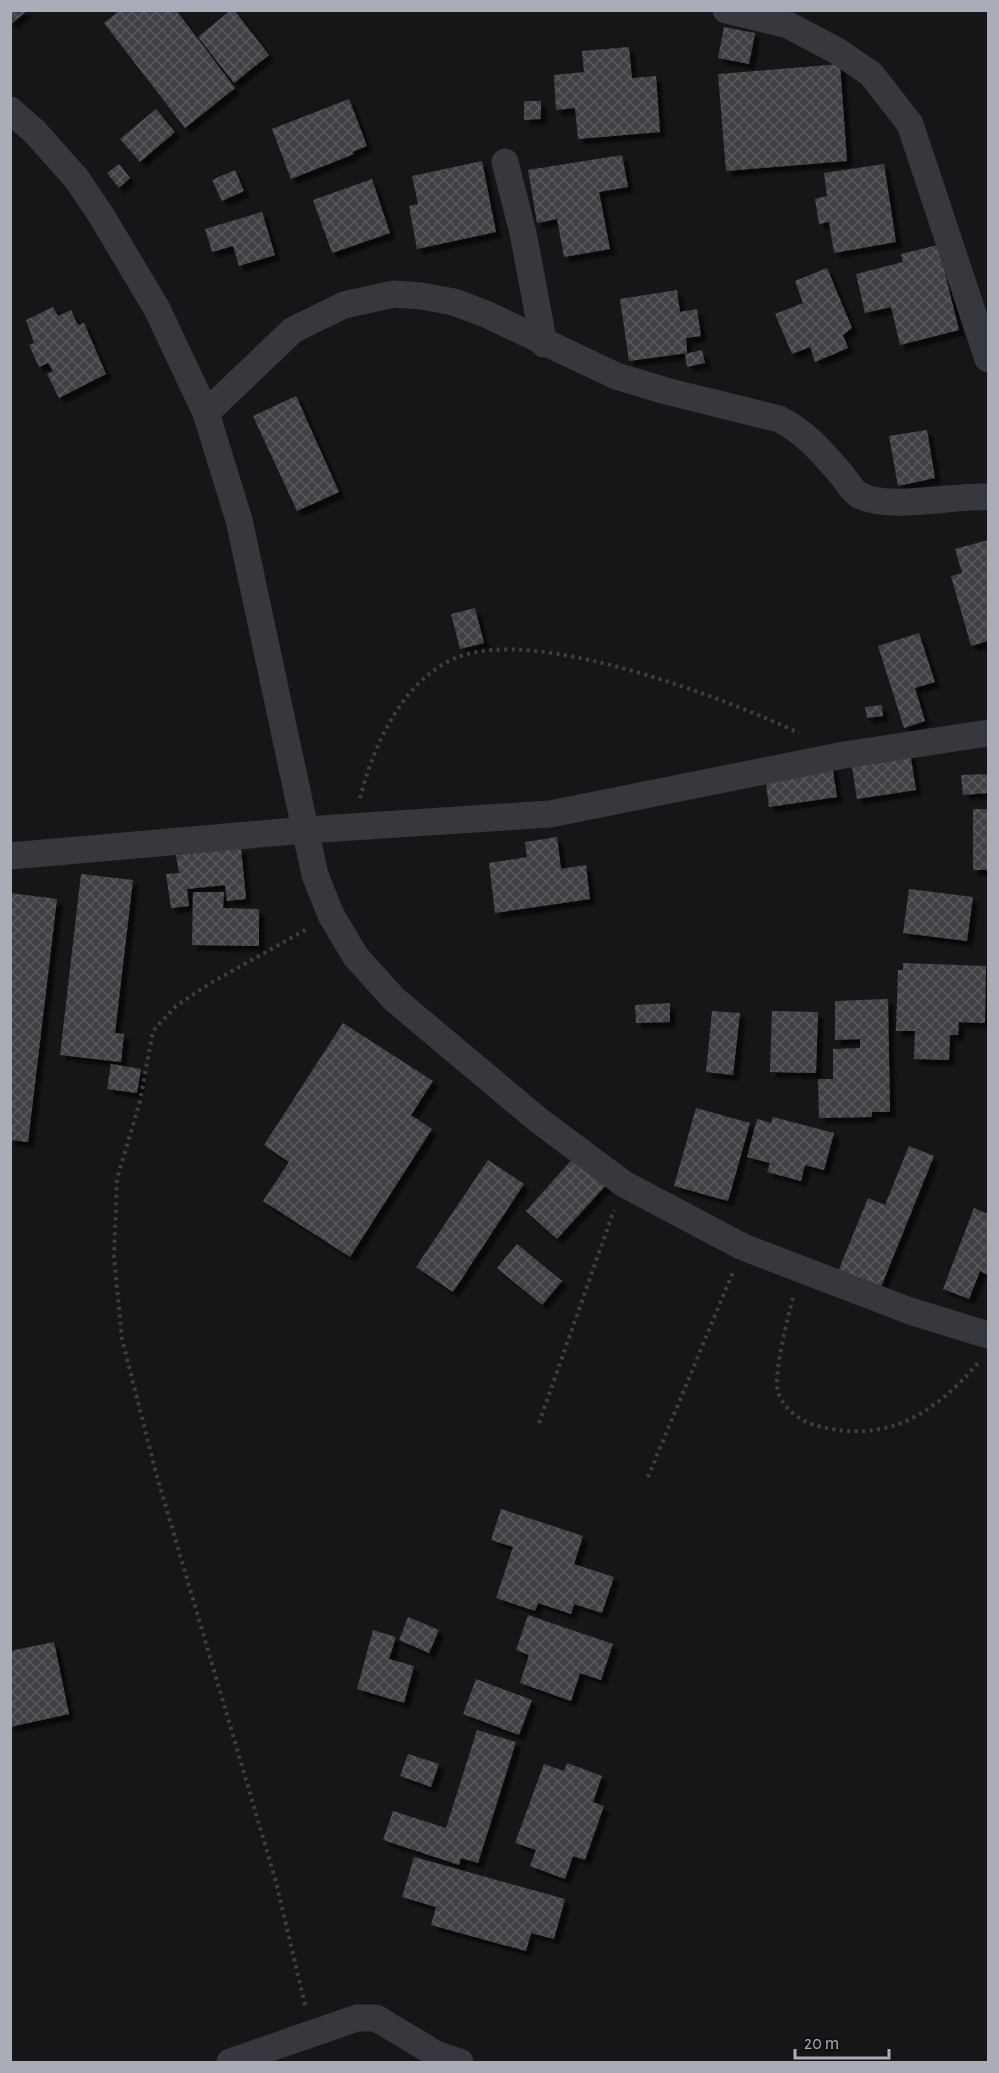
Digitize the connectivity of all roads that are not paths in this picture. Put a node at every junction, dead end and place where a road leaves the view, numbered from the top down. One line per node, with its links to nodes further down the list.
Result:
1 (726, 10): 5 (street)
2 (10, 110): 6 (street)
3 (505, 162): 4 (street)
4 (544, 344): 6 (street); 7 (street)
5 (988, 359)
6 (207, 413): 9 (street)
7 (988, 497)
8 (988, 733): 9 (street)
9 (306, 830): 10 (street); 11 (street)
10 (10, 856)
11 (985, 1347)
12 (230, 2062): 13 (street)
13 (460, 2062)

